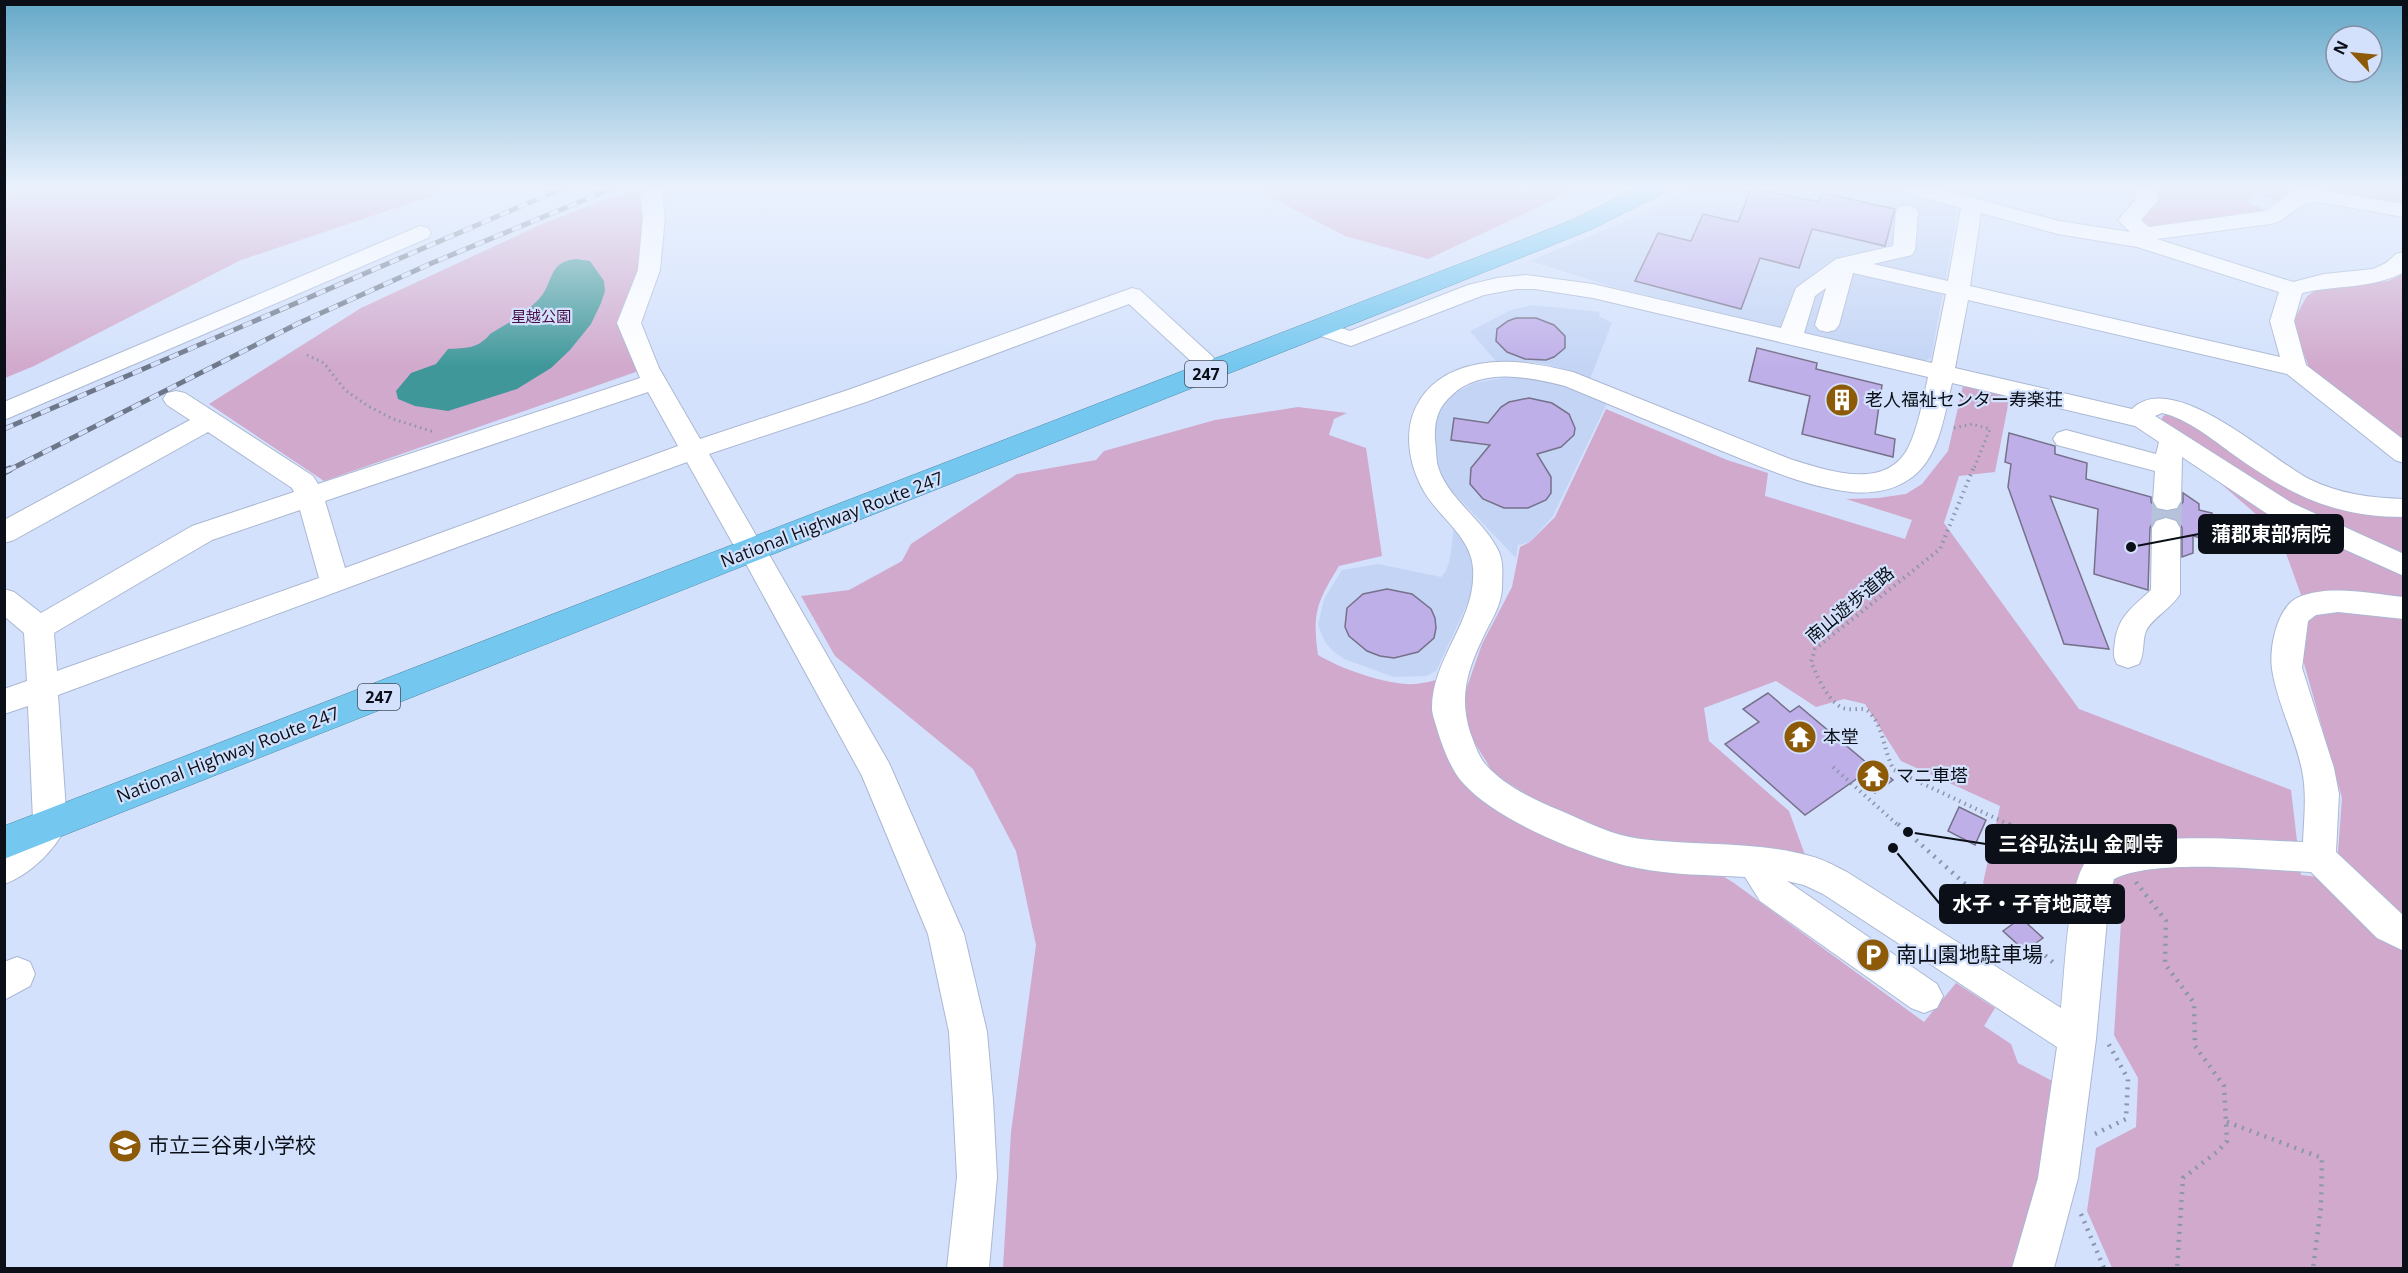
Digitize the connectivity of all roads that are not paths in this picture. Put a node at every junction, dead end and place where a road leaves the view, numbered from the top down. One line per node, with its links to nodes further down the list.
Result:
1 (387, 247): 20 (street)
2 (651, 247): 18 (street)
3 (1488, 247): 15 (highway, National Highway Route 247 / 247)
4 (1524, 247): 13 (highway, National Highway Route 247 / 247)
5 (1904, 247): 9 (street)
6 (1958, 247): 11 (street)
7 (2170, 247): 10 (street)
8 (2403, 259): 10 (street)
9 (1844, 264): 11 (street); 12 (street); 14 (street)
10 (2292, 289): 16 (street)
11 (1958, 291): 16 (street); 17 (street)
12 (1827, 325)
13 (1320, 328): 14 (street); 32 (highway, National Highway Route 247 / 247)
14 (1790, 338): 17 (street)
15 (1202, 358): 25 (street); 32 (highway, National Highway Route 247 / 247)
16 (2295, 368): 26 (street)
17 (1943, 374): 21 (street); 45 (street)
18 (655, 381): 25 (street); 29 (street)
19 (176, 399): 22 (street)
20 (4, 412)
21 (2143, 420): 23 (street); 30 (street)
22 (209, 421): 29 (street); 31 (street)
23 (2169, 438): 28 (street); 33 (street)
24 (2066, 439): 28 (street)
25 (694, 450): 32 (street); 34 (street)
26 (2403, 454)
27 (2099, 467): 28 (street)
28 (2167, 495): 38 (street)
29 (310, 496): 34 (street); 37 (street)
30 (2403, 508)
31 (4, 533)
32 (748, 544): 41 (highway, National Highway Route 247 / 247); 50 (street)
33 (2403, 566)
34 (335, 583): 39 (street)
35 (4, 600): 37 (street)
36 (2403, 608): 44 (street)
37 (39, 628): 39 (street)
38 (2128, 656)
39 (42, 688): 40 (street); 41 (street)
40 (4, 702)
41 (49, 815): 42 (highway, National Highway Route 247 / 247); 43 (highway, National Highway Route 247 / 247); 46 (street)
42 (4, 822)
43 (4, 843)
44 (2319, 858): 47 (street); 49 (street)
45 (1755, 862): 48 (street); 49 (street)
46 (4, 869)
47 (2403, 935)
48 (1924, 996)
49 (2090, 1037): 51 (street)
50 (968, 1269)
51 (2033, 1269)

